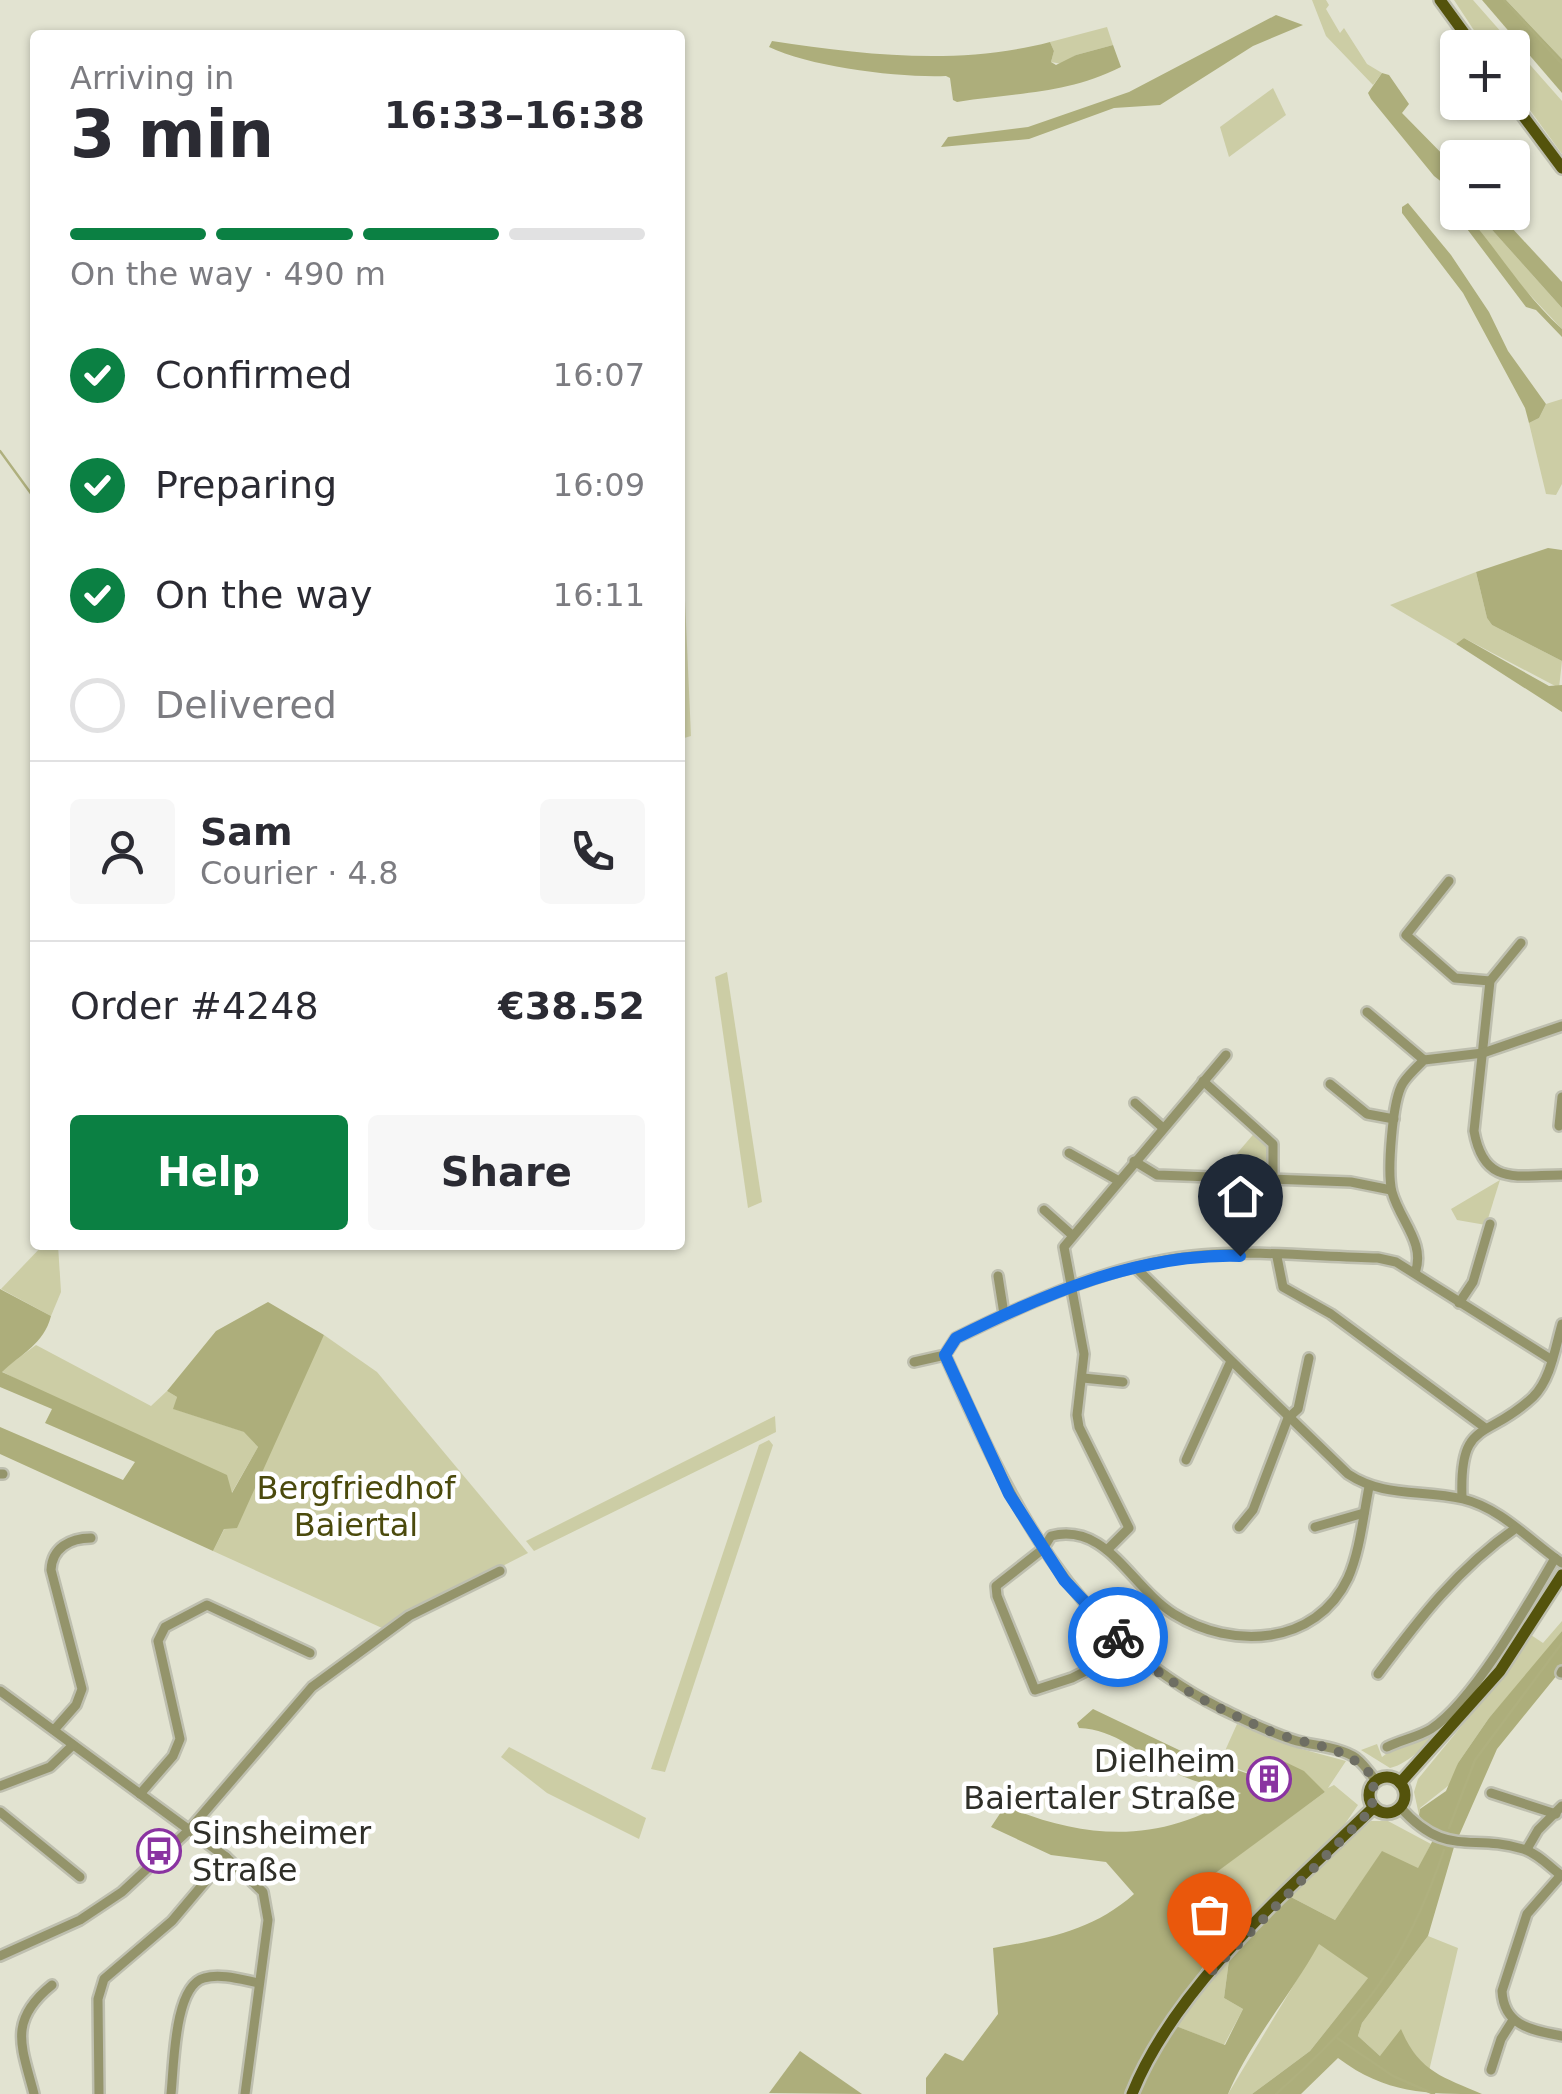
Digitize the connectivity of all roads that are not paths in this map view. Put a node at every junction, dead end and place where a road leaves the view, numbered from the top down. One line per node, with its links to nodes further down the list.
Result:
1 (1440, 0): 2 (main road)
2 (1462, 30)
3 (1526, 120): 4 (main road)
4 (1562, 168)
5 (1448, 881): 7 (street)
6 (1521, 943): 7 (street)
7 (1490, 981): 10 (street)
8 (1367, 1012): 12 (street)
9 (1562, 1026): 10 (street)
10 (1483, 1053): 12 (street); 22 (street)
11 (1226, 1055): 13 (street)
12 (1424, 1060): 17 (street)
13 (1203, 1081): 19 (street); 23 (street)
14 (1330, 1084): 17 (street)
15 (1562, 1097): 18 (street)
16 (1135, 1103): 19 (street)
17 (1394, 1119): 25 (street)
18 (1560, 1126)
19 (1162, 1128): 21 (street)
20 (1069, 1154): 24 (street)
21 (1134, 1162): 23 (street); 24 (street)
22 (1562, 1175)
23 (1273, 1178): 25 (street)
24 (1119, 1181): 28 (street)
25 (1391, 1190): 31 (street)
26 (1044, 1210): 28 (street)
27 (1490, 1224): 34 (street)
28 (1072, 1235): 33 (street)
29 (1277, 1257): 30 (street); 31 (street); 45 (street)
30 (1136, 1268): 33 (street); 40 (street)
31 (1415, 1273): 34 (street)
32 (998, 1276): 35 (street)
33 (1070, 1288): 35 (street); 42 (street)
34 (1459, 1303): 39 (street)
35 (1004, 1314): 37 (street)
36 (1562, 1324): 39 (street)
37 (945, 1355): 41 (street); 54 (street)
38 (1309, 1358): 44 (street)
39 (1552, 1360): 45 (street)
40 (1231, 1361): 44 (street); 46 (street)
41 (914, 1362)
42 (1084, 1378): 43 (street); 55 (street)
43 (1123, 1382)
44 (1288, 1418): 47 (street); 50 (street)
45 (1484, 1427): 48 (street)
46 (1186, 1460)
47 (1368, 1487): 48 (street); 49 (street)
48 (1462, 1498): 52 (street)
49 (1364, 1513): 51 (street); 55 (street)
50 (1239, 1527)
51 (1315, 1528)
52 (1516, 1528): 56 (street); 61 (street)
53 (92, 1538): 63 (street)
54 (1043, 1549): 55 (street); 59 (street); 59 (street)
55 (1107, 1550)
56 (1558, 1561): 65 (street)
57 (500, 1571): 75 (street)
58 (1562, 1575): 67 (main road)
59 (1129, 1648): 66 (street)
60 (310, 1654): 70 (street)
61 (1378, 1674)
62 (0, 1691): 63 (street)
63 (54, 1730): 64 (street)
64 (73, 1745): 68 (street); 70 (street)
65 (1388, 1747)
66 (1376, 1781): 67 (main road); 72 (main road)
67 (1400, 1783): 71 (main road)
68 (0, 1786)
69 (1491, 1793): 73 (street)
70 (140, 1794): 75 (street)
71 (1400, 1806): 72 (main road); 76 (street)
72 (1374, 1807): 90 (main road)
73 (1560, 1811): 76 (street)
74 (0, 1812): 79 (street)
75 (189, 1830): 77 (street); 80 (street)
76 (1527, 1849): 78 (street)
77 (226, 1857): 81 (street); 87 (street)
78 (1561, 1875): 83 (street)
79 (80, 1878)
80 (0, 1956)
81 (260, 1983): 88 (street); 89 (street)
82 (52, 1984): 86 (street)
83 (1513, 2020): 84 (street); 85 (street)
84 (1562, 2036)
85 (1491, 2070)
86 (34, 2094)
87 (99, 2094)
88 (171, 2094)
89 (245, 2094)
90 (1132, 2094)

